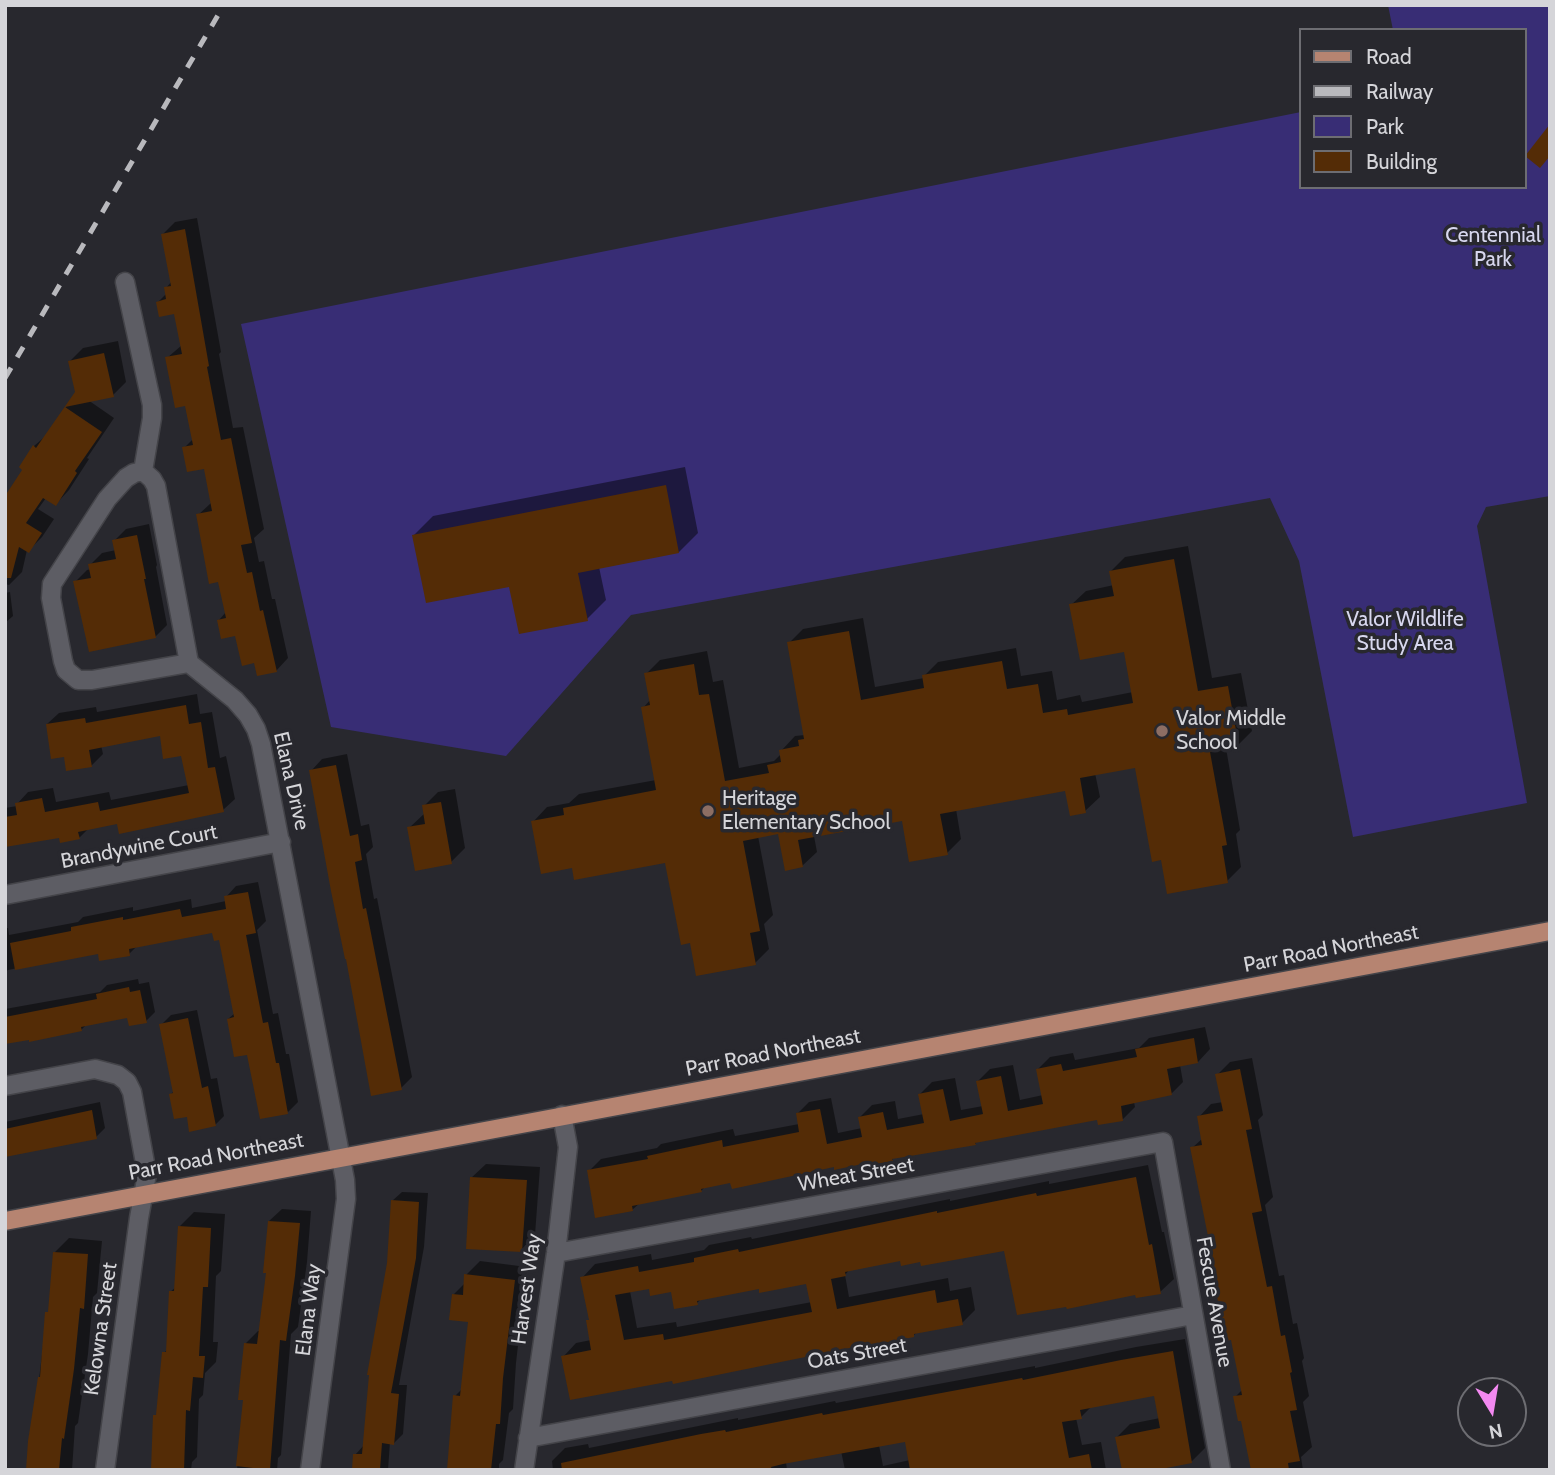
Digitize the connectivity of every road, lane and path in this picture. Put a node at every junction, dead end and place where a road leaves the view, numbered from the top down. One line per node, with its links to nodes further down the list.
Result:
1 (125, 282): 2 (street)
2 (143, 471): 3 (street); 3 (street)
3 (189, 663): 4 (street, Elana Drive)
4 (281, 842): 5 (street, Brandywine Court); 10 (street, Elana Drive)
5 (5, 895)
6 (1550, 930): 8 (main road, Parr Road Northeast)
7 (5, 1086): 11 (street, Kelowna Street)
8 (562, 1115): 10 (main road, Parr Road Northeast); 13 (street, Harvest Way)
9 (1163, 1142): 13 (street, Wheat Street); 14 (street, Fescue Avenue)
10 (340, 1157): 11 (main road, Parr Road Northeast); 17 (street, Elana Way)
11 (144, 1194): 12 (main road, Parr Road Northeast); 16 (street, Kelowna Street)
12 (5, 1221)
13 (556, 1253): 15 (street, Harvest Way)
14 (1194, 1315): 15 (street, Oats Street); 19 (street, Fescue Avenue)
15 (528, 1438): 18 (street, Harvest Way)
16 (105, 1470)
17 (310, 1470)
18 (524, 1470)
19 (1221, 1470)

